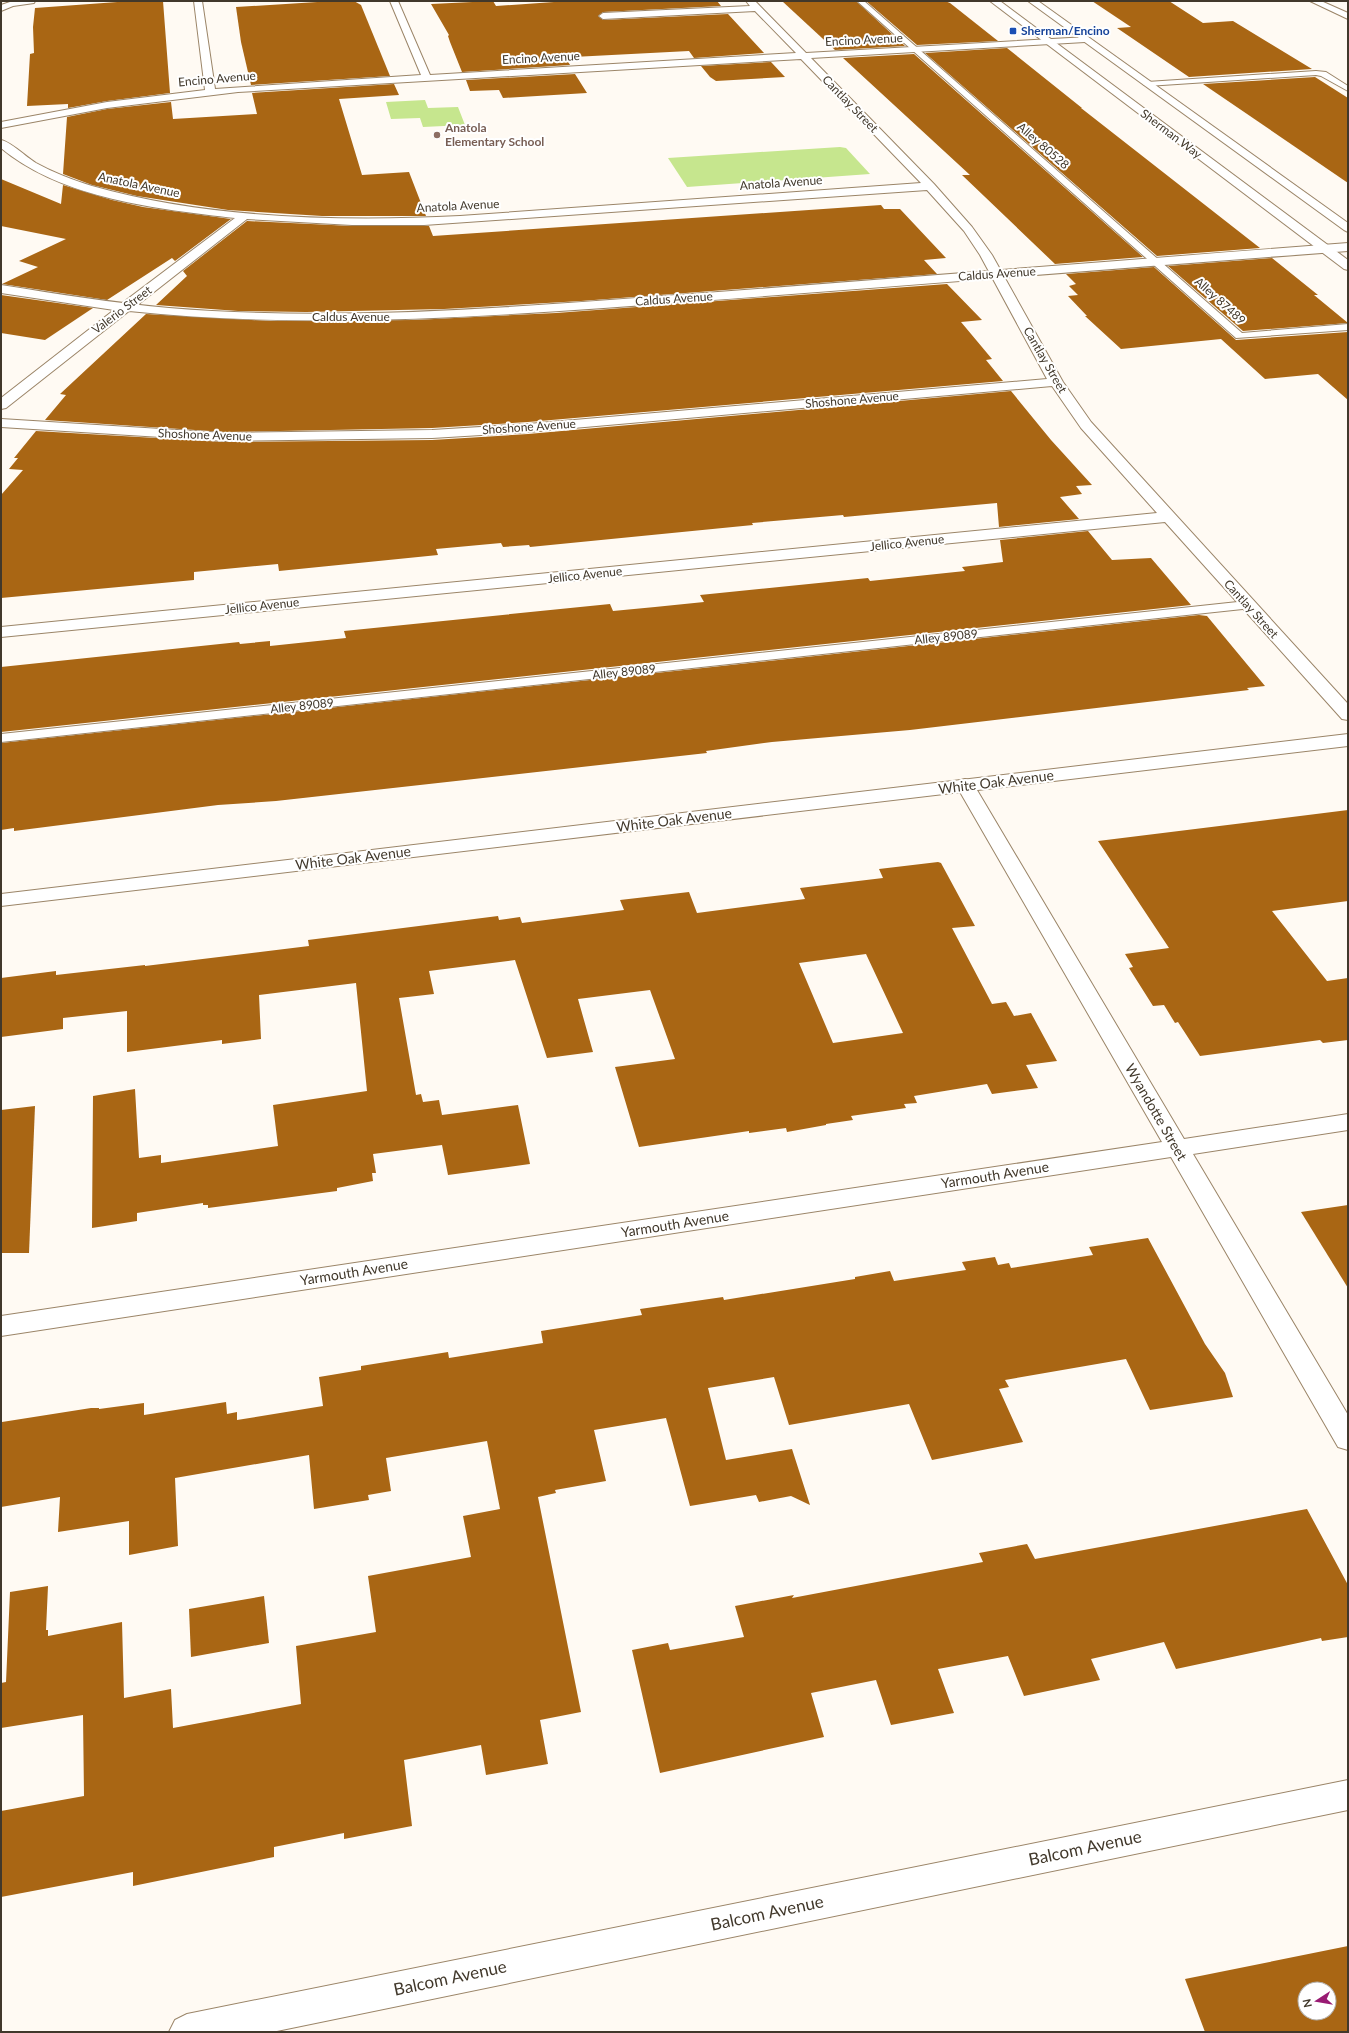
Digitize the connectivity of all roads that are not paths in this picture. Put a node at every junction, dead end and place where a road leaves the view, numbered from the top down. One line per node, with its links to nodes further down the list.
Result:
1 (31, 1): 9 (street)
2 (198, 1): 19 (street)
3 (394, 1): 16 (street)
4 (860, 1): 14 (lane, Alley 80528)
5 (994, 1): 13 (street, Sherman Way)
6 (1032, 1): 12 (street, Sherman Way)
7 (1314, 1): 10 (street)
8 (754, 4): 11 (street); 15 (street, Cantlay Street)
9 (1, 8)
10 (1347, 15)
11 (603, 16)
12 (1085, 39): 13 (street, Encino Avenue); 17 (street, Sherman Way)
13 (1048, 42): 14 (street, Encino Avenue); 26 (street, Sherman Way)
14 (915, 50): 15 (street, Encino Avenue); 27 (lane, Alley 80528)
15 (804, 56): 16 (street, Encino Avenue); 22 (street, Cantlay Street)
16 (427, 78): 19 (street, Encino Avenue)
17 (1147, 84): 18 (lane); 24 (street, Sherman Way)
18 (1348, 89)
19 (210, 92): 20 (street, Encino Avenue)
20 (1, 125)
21 (1, 143): 23 (street, Anatola Avenue)
22 (930, 186): 23 (street, Anatola Avenue); 29 (street, Cantlay Street)
23 (244, 216): 31 (street, Valerio Street)
24 (1348, 228)
25 (1348, 247): 26 (street, Caldus Avenue)
26 (1325, 249): 27 (street, Caldus Avenue); 28 (street, Sherman Way)
27 (1156, 261): 29 (street, Caldus Avenue); 32 (lane, Alley 87489)
28 (1348, 266)
29 (996, 274): 31 (street, Caldus Avenue); 33 (street, Cantlay Street)
30 (1, 289): 31 (street, Caldus Avenue)
31 (126, 307): 34 (street, Valerio Street)
32 (1348, 328)
33 (1056, 382): 35 (street, Shoshone Avenue); 36 (street, Cantlay Street)
34 (1, 405)
35 (1, 422)
36 (1168, 517): 37 (street, Cantlay Street); 38 (street, Jellico Avenue)
37 (1247, 605): 39 (street, Cantlay Street); 40 (lane, Alley 89089)
38 (1, 632)
39 (1348, 715)
40 (1, 738)
41 (1348, 740): 42 (street, White Oak Avenue)
42 (965, 785): 43 (street, White Oak Avenue); 45 (street, Wyandotte Street)
43 (1, 900)
44 (1348, 1122): 45 (street, Yarmouth Avenue)
45 (1176, 1148): 46 (street, Yarmouth Avenue); 47 (street, Wyandotte Street)
46 (1, 1326)
47 (1348, 1439)
48 (1348, 1794): 49 (street, Balcom Avenue)
49 (187, 2032)

